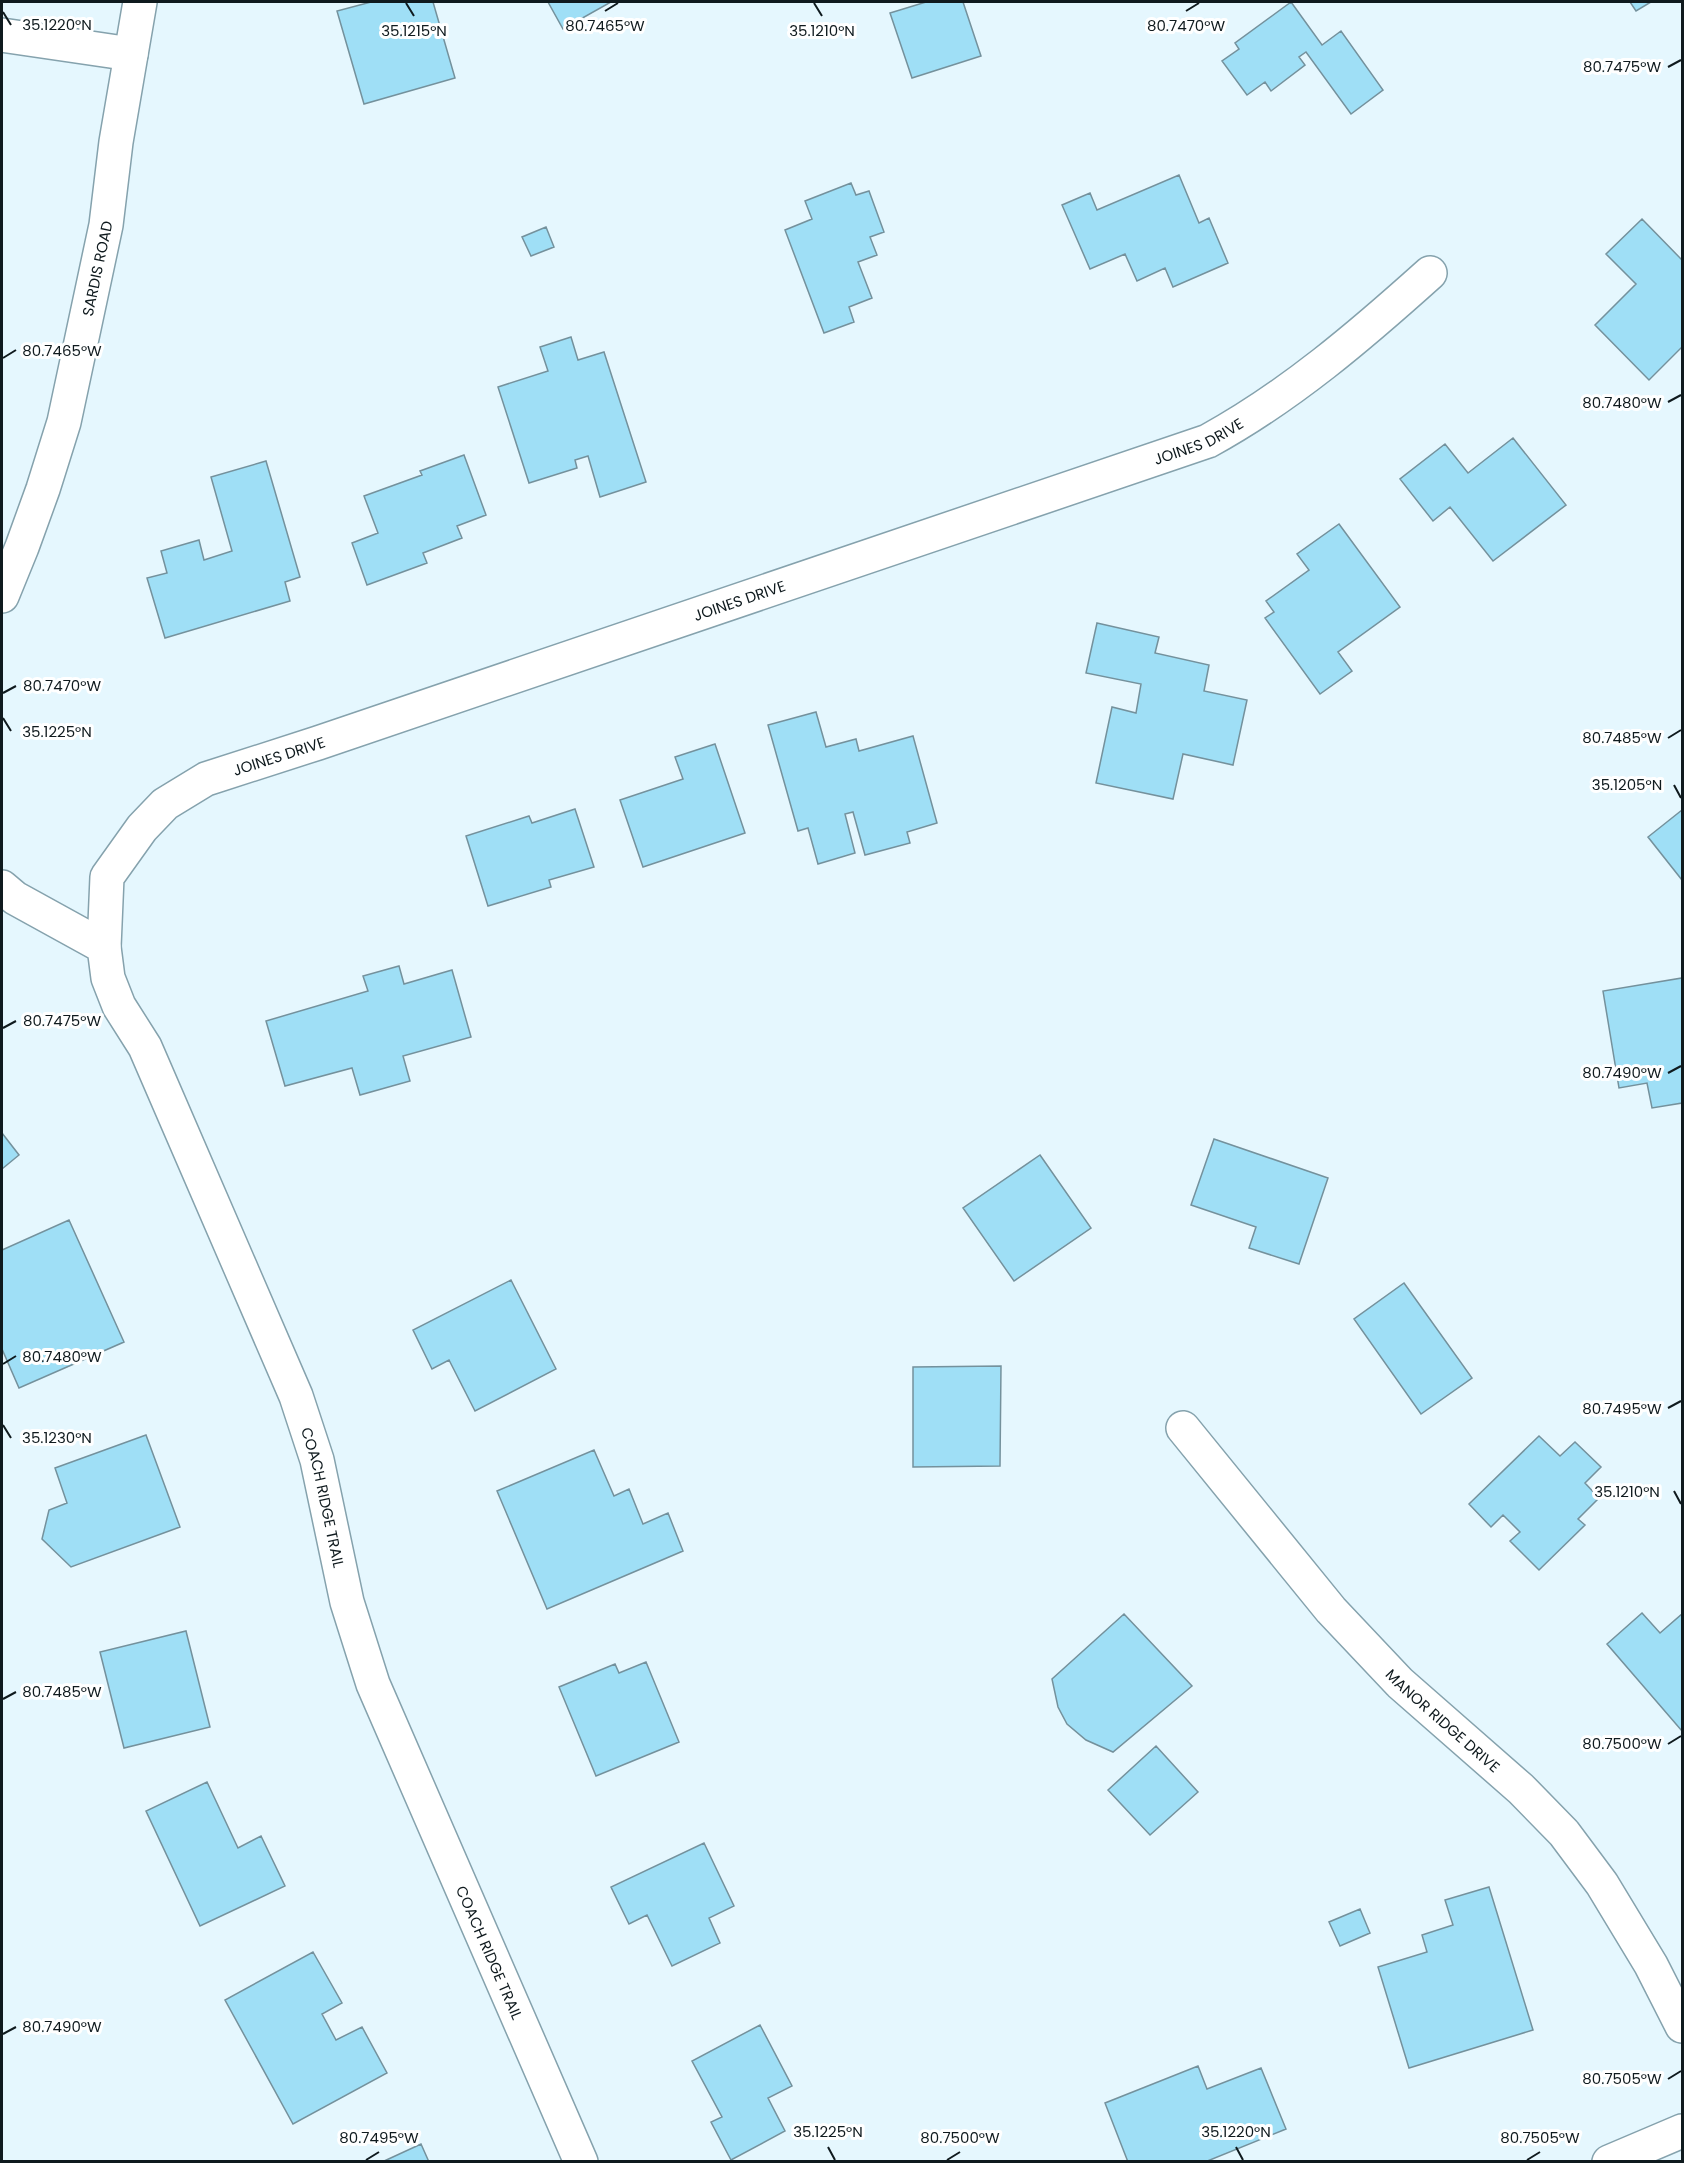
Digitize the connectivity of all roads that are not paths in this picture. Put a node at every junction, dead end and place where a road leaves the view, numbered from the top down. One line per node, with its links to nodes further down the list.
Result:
1 (140, 2): 3 (street, SARDIS ROAD)
2 (2, 35): 3 (street)
3 (131, 54): 5 (street, SARDIS ROAD)
4 (1430, 273): 7 (street, JOINES DRIVE)
5 (2, 596)
6 (2, 887): 7 (street)
7 (104, 947): 11 (street, COACH RIDGE TRAIL)
8 (1183, 1428): 9 (street, MANOR RIDGE DRIVE)
9 (1683, 2025)
10 (1683, 2131): 12 (street)
11 (580, 2162)
12 (1609, 2162)

